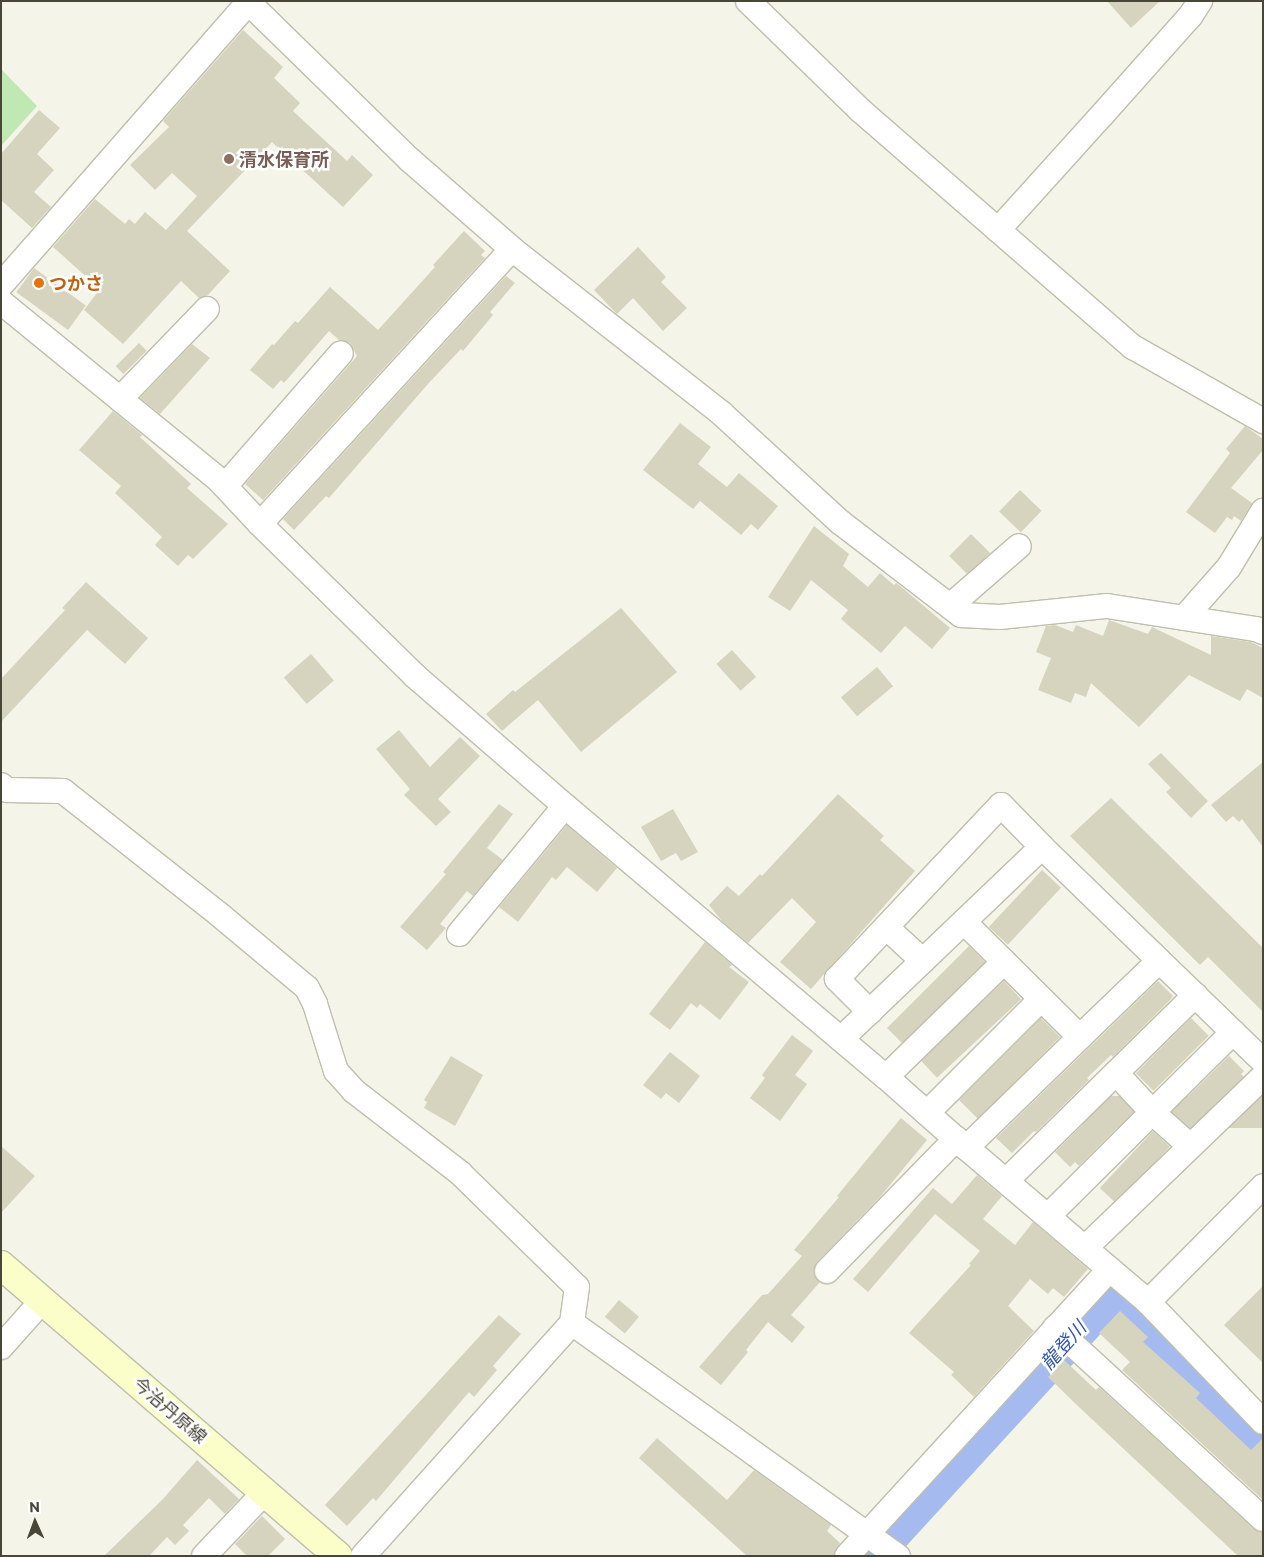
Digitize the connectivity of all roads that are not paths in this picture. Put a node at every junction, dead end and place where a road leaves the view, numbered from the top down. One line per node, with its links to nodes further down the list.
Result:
1 (748, 1): 4 (street)
2 (1200, 1): 4 (street)
3 (249, 2): 5 (street); 6 (street)
4 (998, 230): 11 (street)
5 (512, 249): 14 (street); 16 (street)
6 (1, 285)
7 (1, 302): 10 (street)
8 (207, 309): 10 (street)
9 (341, 353): 12 (street)
10 (120, 399): 12 (street)
11 (1263, 420)
12 (225, 486): 14 (street)
13 (1263, 511): 17 (street)
14 (260, 524): 20 (street)
15 (1019, 546): 16 (street)
16 (950, 606): 17 (street)
17 (1184, 618): 18 (street)
18 (1263, 632)
19 (1, 785): 51 (street)
20 (565, 806): 24 (street); 33 (street)
21 (1042, 847): 22 (street); 23 (street); 26 (street)
22 (964, 922): 25 (street); 27 (street)
23 (886, 927): 25 (street); 30 (street)
24 (459, 934)
25 (923, 961): 30 (street)
26 (1159, 961): 28 (street); 32 (street)
27 (1004, 962): 29 (street); 37 (street)
28 (1195, 995): 31 (street); 35 (street)
29 (1041, 999): 32 (street); 38 (street)
30 (870, 1012): 33 (street)
31 (1233, 1032): 34 (street); 39 (street)
32 (1080, 1037): 40 (street)
33 (841, 1039): 37 (street)
34 (1263, 1061)
35 (1116, 1073): 39 (street); 42 (street)
36 (1263, 1076): 41 (street)
37 (886, 1077): 38 (street)
38 (927, 1113): 40 (street)
39 (1153, 1113): 41 (street); 44 (street)
40 (961, 1144): 42 (street); 48 (street)
41 (1190, 1146): 45 (street)
42 (1006, 1180): 44 (street)
43 (1263, 1186): 50 (street)
44 (1048, 1216): 45 (street)
45 (1085, 1248): 47 (street)
46 (1, 1265): 49 (main road, 今治丹原線)
47 (1110, 1269): 50 (street); 52 (street)
48 (827, 1270)
49 (42, 1301): 53 (street); 55 (main road, 今治丹原線)
50 (1148, 1302): 54 (street)
51 (572, 1323): 57 (street); 60 (street)
52 (1055, 1328): 56 (street); 57 (street)
53 (1, 1347)
54 (1263, 1422)
55 (265, 1492): 58 (street); 59 (main road, 今治丹原線)
56 (1263, 1519)
57 (867, 1534): 61 (street); 62 (street)
58 (204, 1556)
59 (338, 1556)
60 (363, 1556)
61 (847, 1556)
62 (898, 1556)

